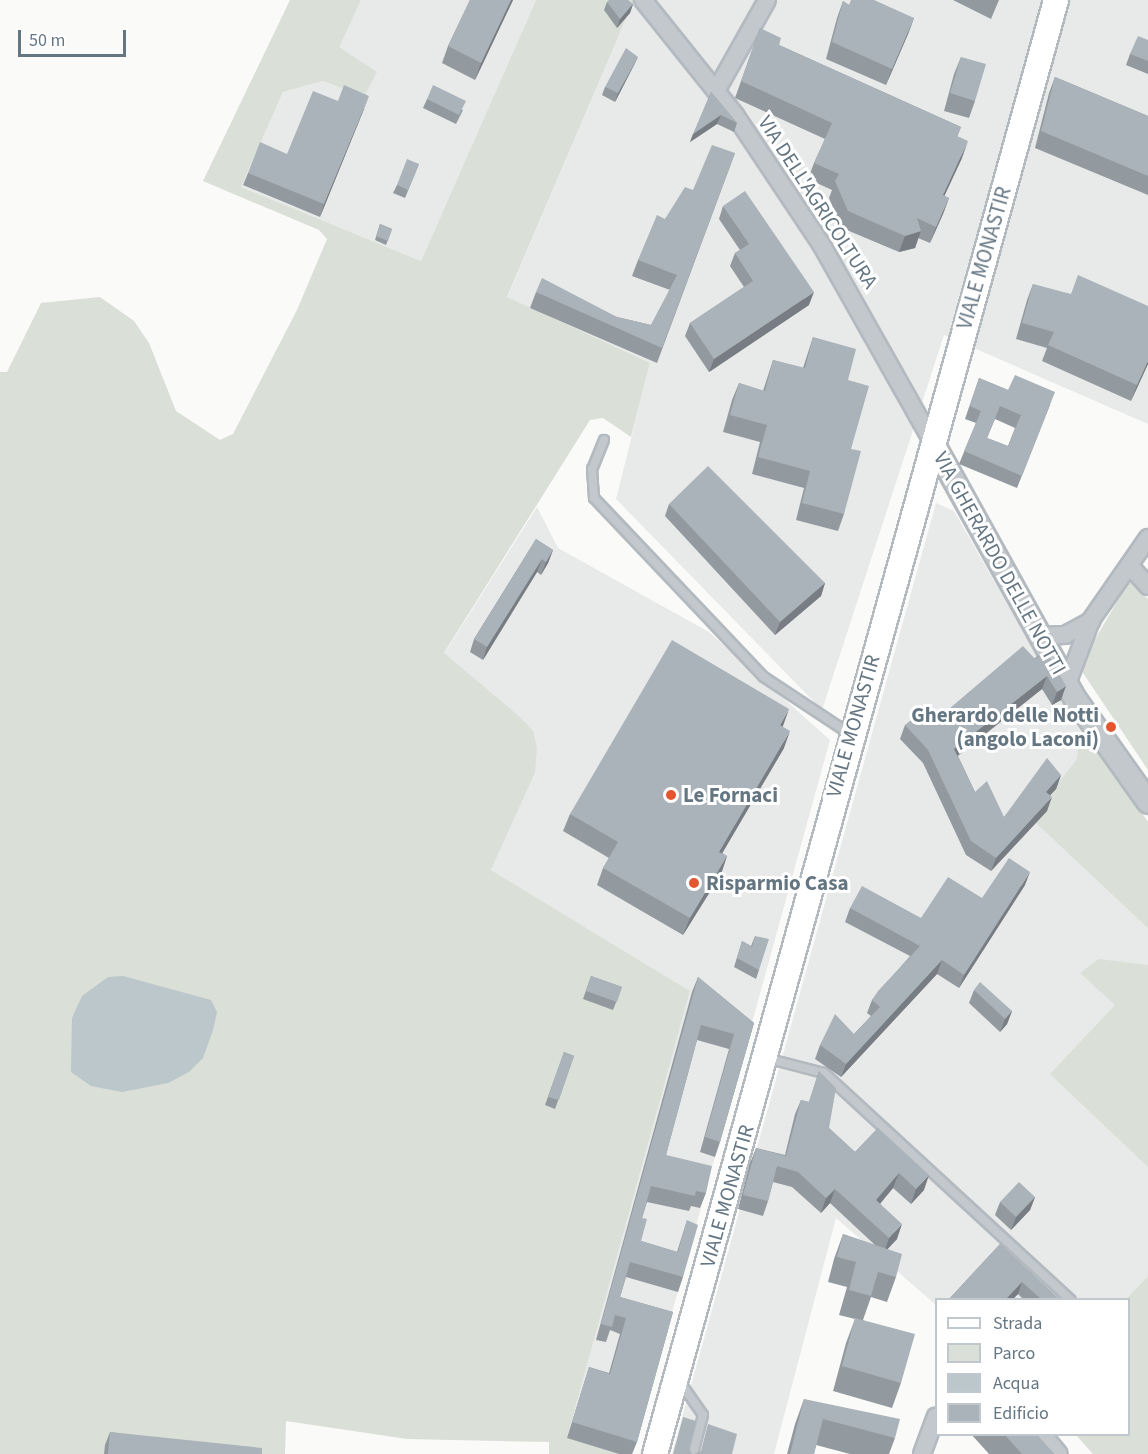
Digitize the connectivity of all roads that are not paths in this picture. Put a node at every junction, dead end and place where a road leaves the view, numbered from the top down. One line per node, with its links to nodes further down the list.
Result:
1 (643, 0): 4 (street, VIA DELL'AGRICOLTURA)
2 (767, 0): 4 (street)
3 (1056, 0): 6 (main road, VIALE MONASTIR)
4 (716, 91): 6 (street, VIA DELL'AGRICOLTURA)
5 (604, 440): 13 (lane)
6 (933, 443): 11 (street, VIA GHERARDO DELLE NOTTI); 13 (main road, VIALE MONASTIR)
7 (1148, 538): 8 (street)
8 (1130, 566): 9 (street); 10 (street)
9 (1148, 586)
10 (1091, 620): 11 (street); 12 (street)
11 (1038, 636): 12 (street, VIA GHERARDO DELLE NOTTI)
12 (1067, 684): 14 (street, VIA GHERARDO DELLE NOTTI)
13 (850, 734): 15 (main road, VIALE MONASTIR)
14 (1148, 802)
15 (766, 1058): 16 (lane); 17 (main road, VIALE MONASTIR)
16 (1070, 1298)
17 (676, 1377): 20 (main road, VIALE MONASTIR); 21 (lane)
18 (935, 1419): 22 (street)
19 (1043, 1436): 23 (street)
20 (655, 1454)
21 (693, 1454)
22 (922, 1454)
23 (1059, 1454)

